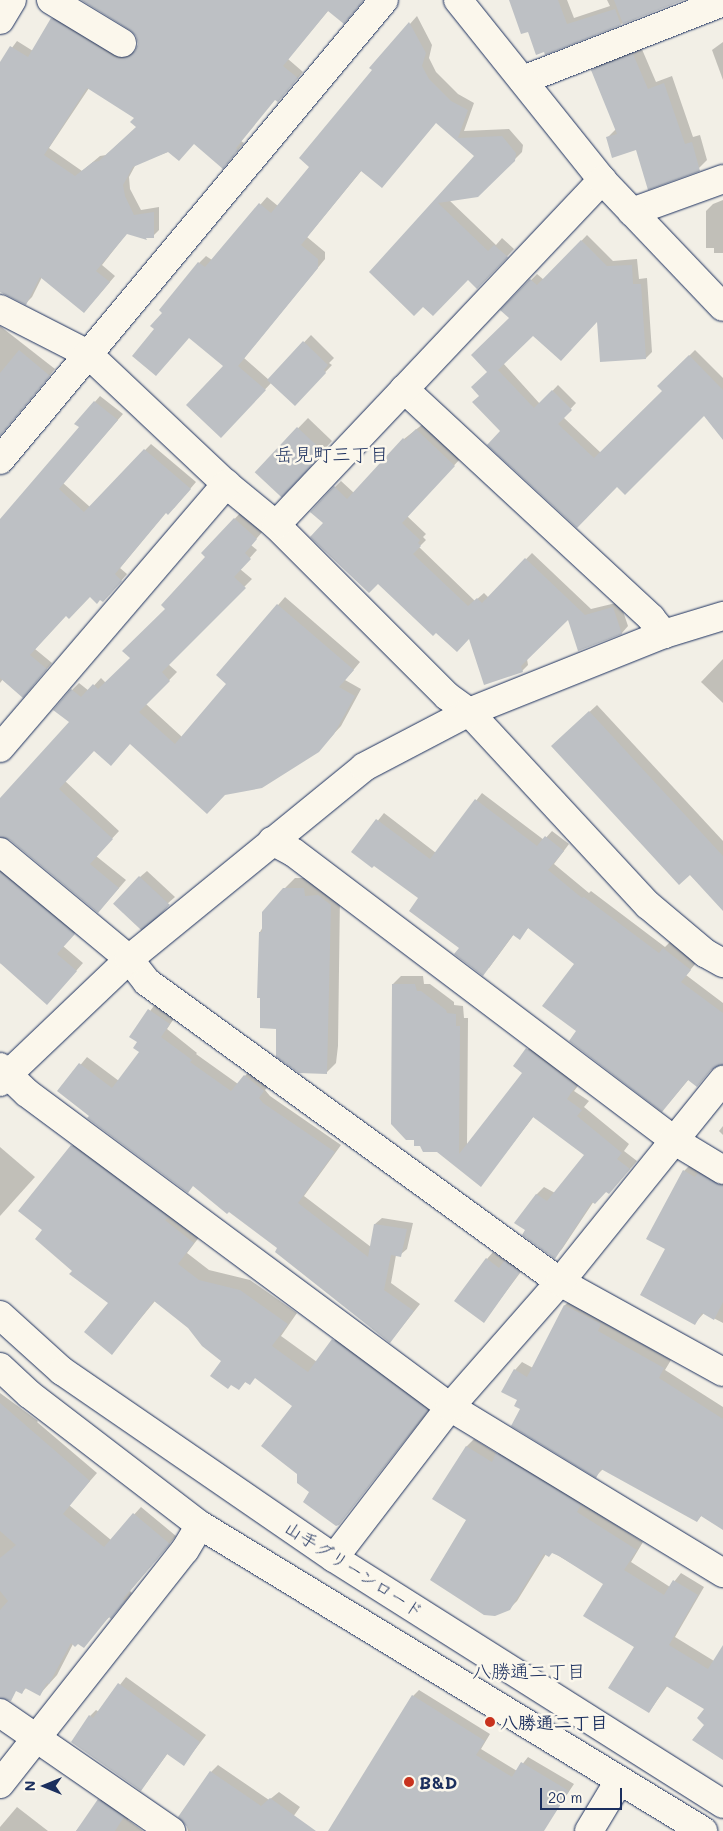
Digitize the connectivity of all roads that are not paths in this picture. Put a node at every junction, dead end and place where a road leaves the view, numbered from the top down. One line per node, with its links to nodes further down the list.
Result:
1 (12, 0): 6 (street)
2 (51, 0): 7 (street)
3 (384, 0): 14 (street)
4 (458, 0): 8 (street)
5 (723, 2): 8 (street)
6 (0, 20)
7 (122, 43)
8 (523, 80): 10 (street)
9 (723, 179): 11 (street)
10 (602, 180): 11 (street); 15 (street)
11 (632, 212): 12 (street)
12 (723, 307)
13 (0, 309): 14 (street)
14 (88, 354): 16 (street); 17 (street)
15 (404, 389): 18 (street); 20 (street)
16 (0, 460)
17 (226, 484): 18 (street); 22 (street)
18 (276, 525): 21 (street)
19 (723, 616): 20 (street)
20 (664, 634): 21 (street)
21 (469, 712): 23 (street); 26 (street)
22 (0, 748)
23 (272, 841): 25 (street); 29 (street)
24 (0, 852): 25 (street)
25 (129, 959): 27 (street); 31 (street)
26 (723, 962)
27 (3, 1074): 35 (street)
28 (723, 1080): 29 (street)
29 (675, 1142): 30 (street); 31 (street)
30 (723, 1170)
31 (560, 1282): 34 (street); 35 (street)
32 (0, 1315): 37 (street, 山手グリーンロード)
33 (0, 1367): 36 (street)
34 (723, 1372)
35 (450, 1407): 37 (street); 38 (street)
36 (200, 1525): 40 (street); 41 (street)
37 (334, 1558): 43 (street, 山手グリーンロード)
38 (723, 1574)
39 (0, 1714): 40 (street)
40 (36, 1738): 42 (street); 44 (street)
41 (619, 1781): 45 (street); 46 (street)
42 (0, 1784)
43 (720, 1796)
44 (170, 1831)
45 (589, 1831)
46 (703, 1831)

